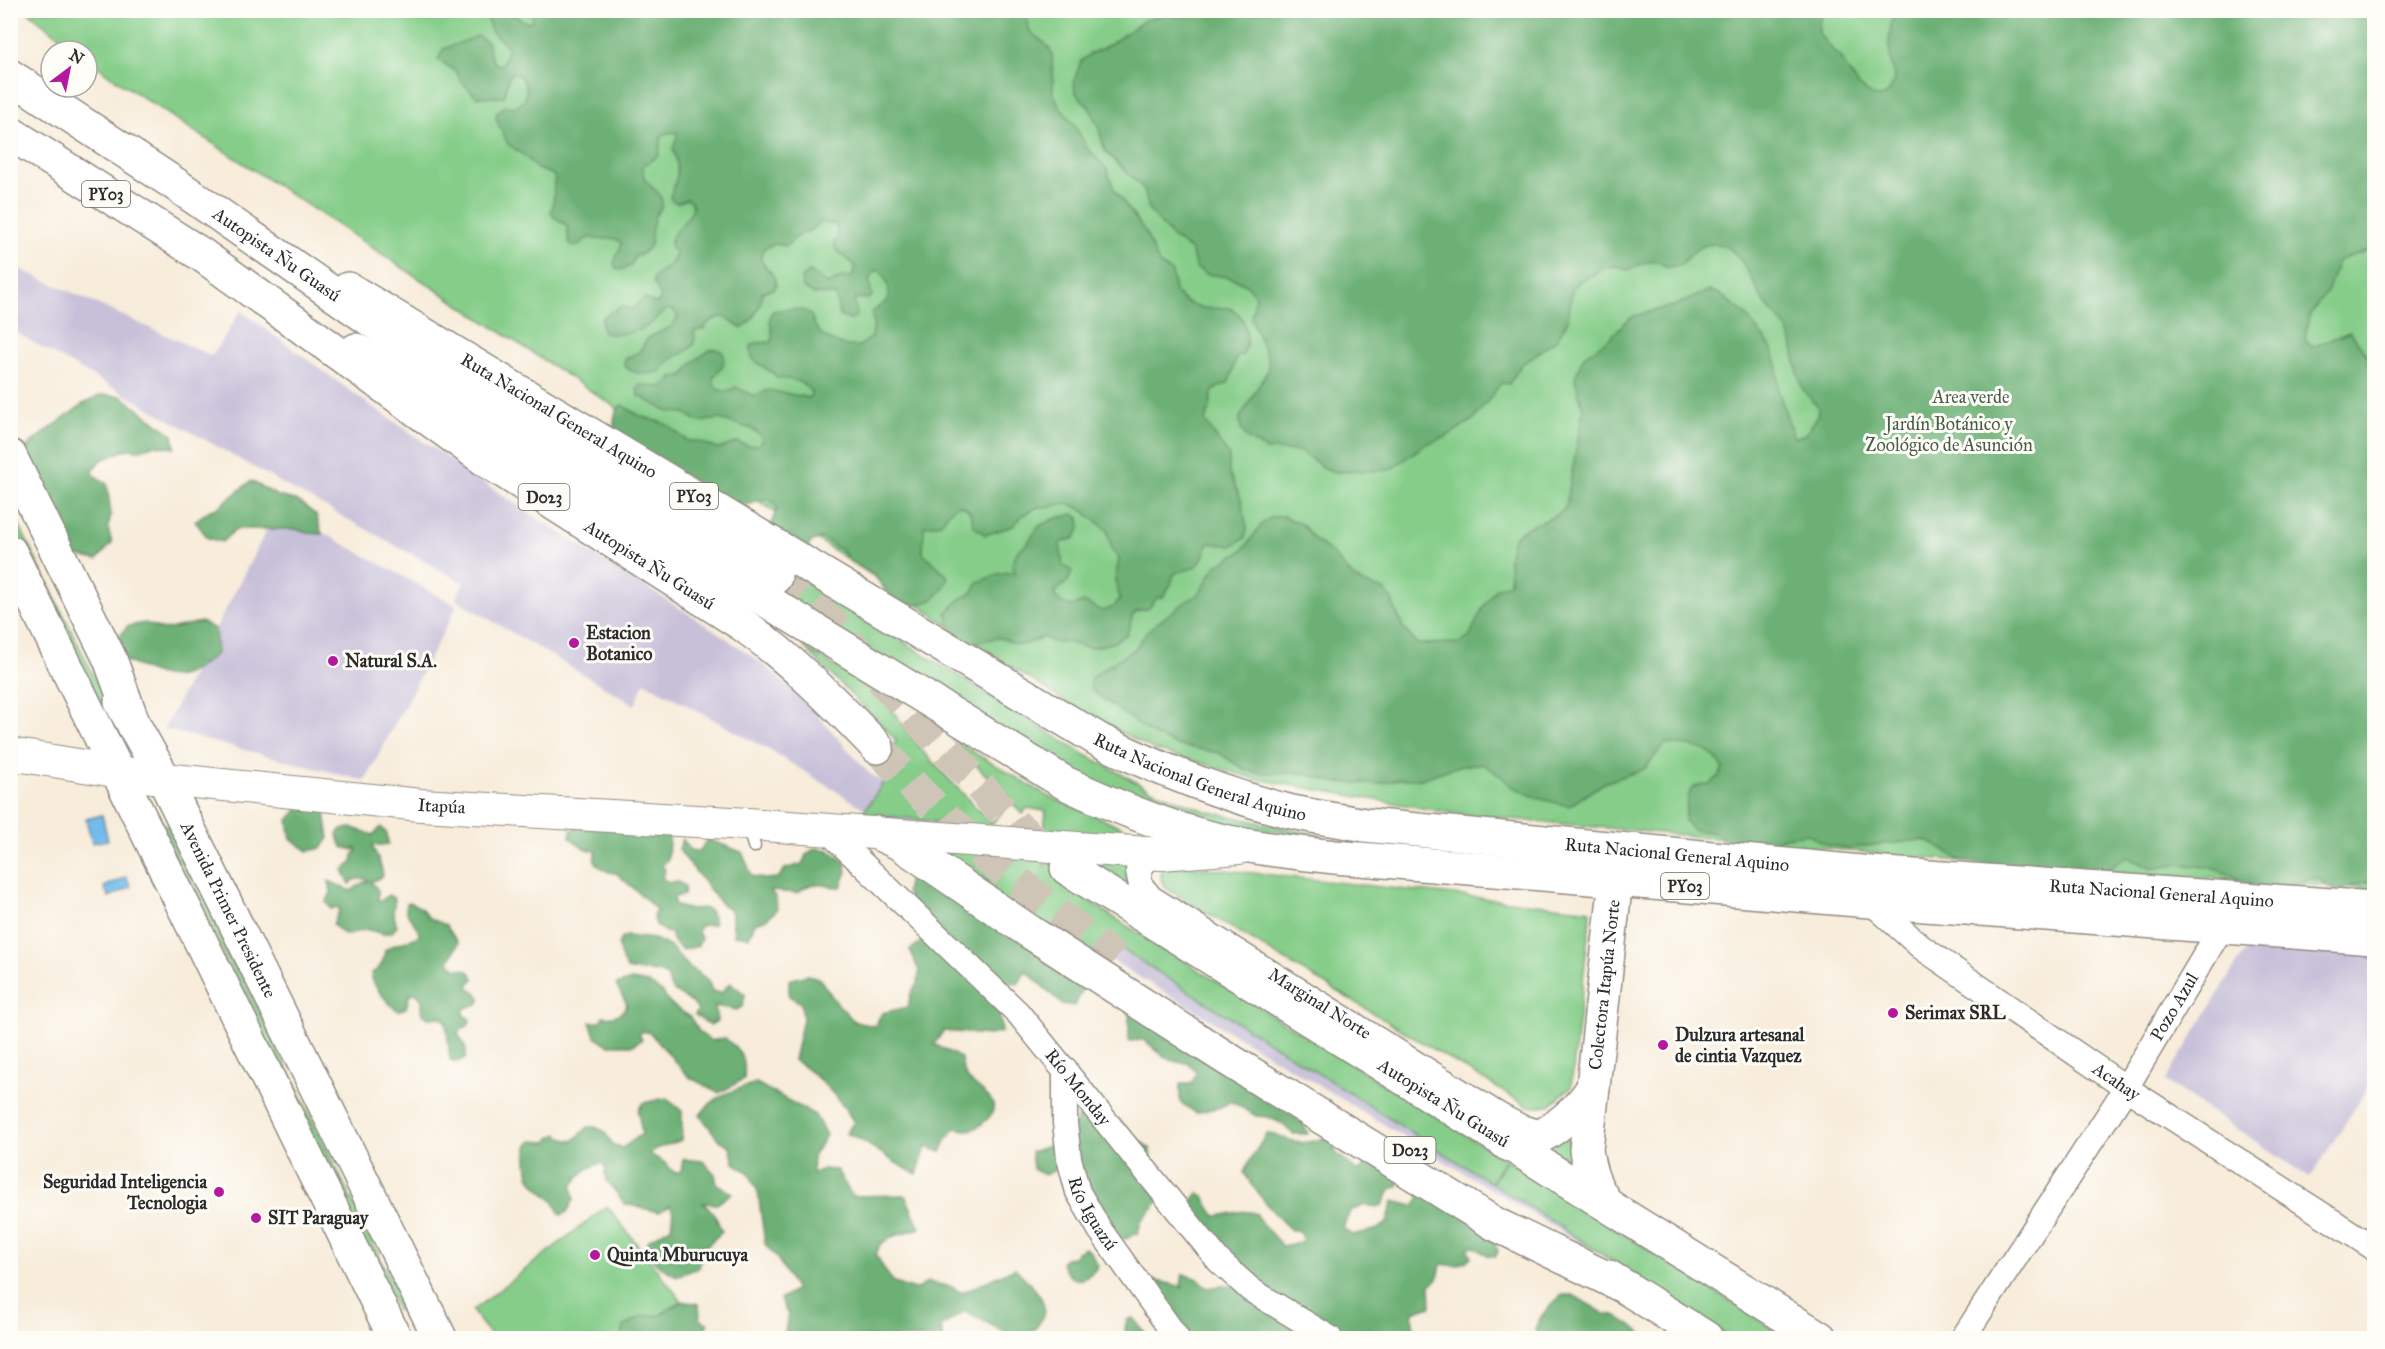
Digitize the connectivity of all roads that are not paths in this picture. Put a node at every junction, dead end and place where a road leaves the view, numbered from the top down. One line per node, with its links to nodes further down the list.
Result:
1 (10, 76): 3 (main road, PY03)
2 (10, 133): 4 (main road, PY03)
3 (175, 184): 8 (main road, Autopista Ñu Guasú); 21 (main road, Ruta Nacional General Aquino / PY03)
4 (202, 255): 10 (main road, Autopista Ñu Guasú / D023); 16 (main road, Ruta Nacional General Aquino / PY03)
5 (10, 456): 9 (main road)
6 (10, 483): 9 (main road, Avenida Primer Presidente)
7 (10, 552): 12 (main road)
8 (775, 577)
9 (135, 728): 13 (main road, Avenida Primer Presidente)
10 (877, 747)
11 (10, 754): 12 (street, Itapúa)
12 (119, 772): 13 (street, Itapúa); 34 (main road)
13 (164, 779): 14 (street, Itapúa); 33 (main road, Avenida Primer Presidente)
14 (827, 830): 15 (street, Itapúa); 25 (street, Río Monday)
15 (877, 833): 17 (street, Itapúa); 32 (main road)
16 (1252, 847): 17 (street, Itapúa); 19 (main road, Ruta Nacional General Aquino / PY03)
17 (1161, 854): 28 (street, Marginal Norte)
18 (1067, 868): 29 (main road, Autopista Ñu Guasú)
19 (1616, 880): 20 (main road, Ruta Nacional General Aquino / PY03); 26 (main road, Colectora Itapúa Norte)
20 (1870, 901): 22 (main road, Ruta Nacional General Aquino / PY03); 27 (street, Acahay)
21 (2374, 908)
22 (2223, 925): 23 (main road, Ruta Nacional General Aquino / PY03); 27 (street, Pozo Azul)
23 (2374, 938)
24 (1115, 960): 32 (main road, D023)
25 (1065, 1069): 35 (street, Río Iguazú); 36 (street, Río Monday)
26 (1593, 1088): 28 (main road, Colectora Itapúa Norte); 30 (main road, Colectora Itapúa Norte)
27 (2126, 1088): 31 (street, Acahay); 39 (street, Pozo Azul)
28 (1543, 1133): 29 (main road, Colectora Itapúa Norte)
29 (1507, 1144): 30 (main road, Autopista Ñu Guasú)
30 (1607, 1204): 38 (main road, Autopista Ñu Guasú)
31 (2374, 1248)
32 (1627, 1288): 37 (main road, D023)
33 (435, 1329): 34 (street)
34 (393, 1338)
35 (1177, 1338)
36 (1330, 1338)
37 (1706, 1338)
38 (1820, 1338)
39 (1963, 1338)

